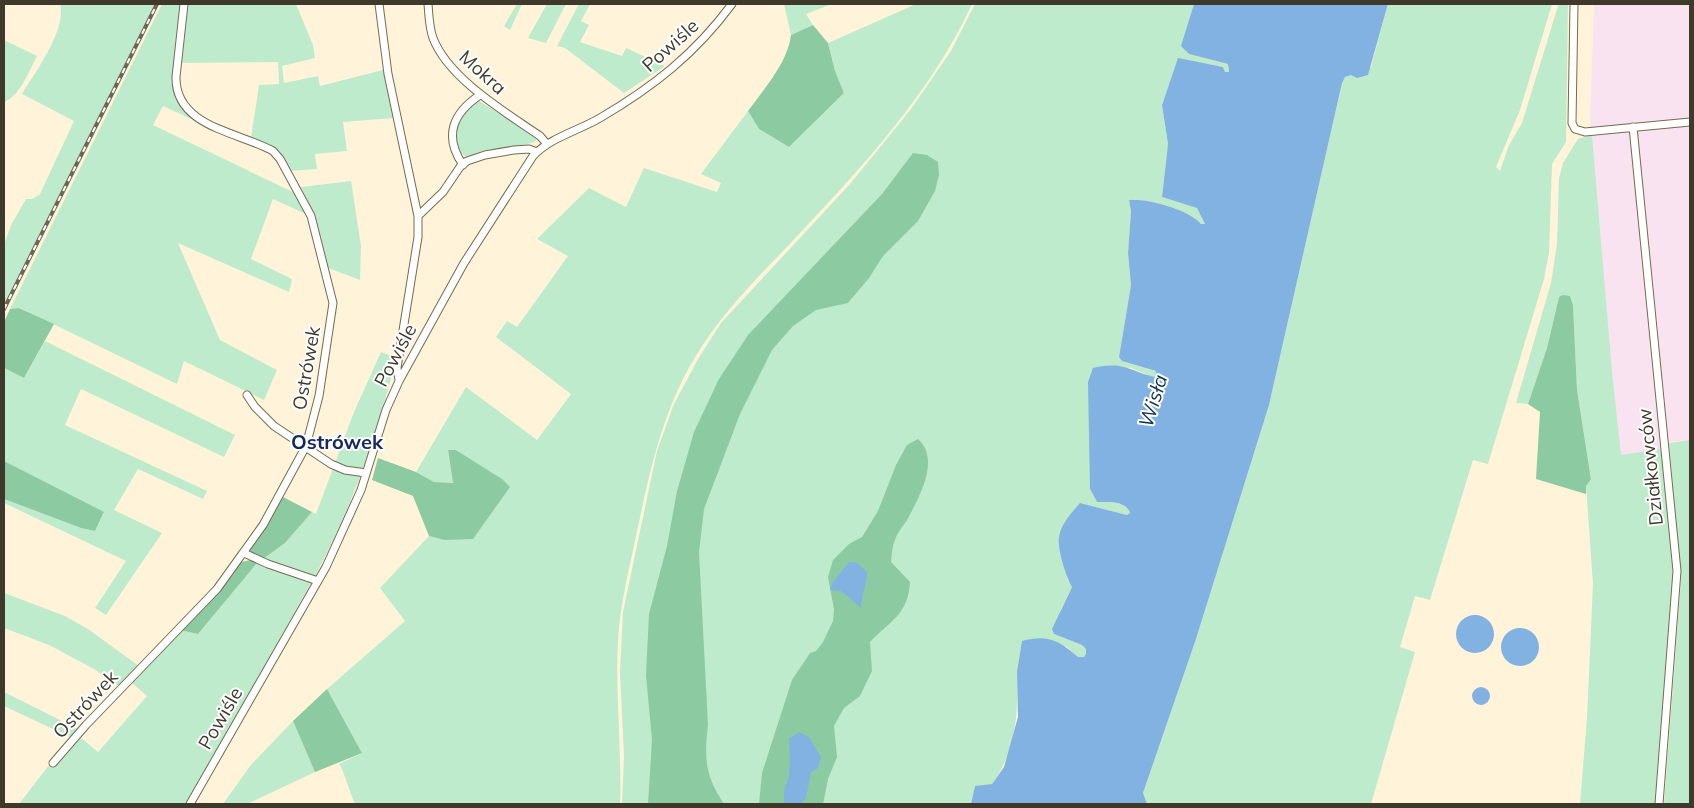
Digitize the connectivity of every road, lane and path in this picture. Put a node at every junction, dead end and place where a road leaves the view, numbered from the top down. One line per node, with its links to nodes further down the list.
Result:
1 (184, 4): 15 (street, Ostrówek)
2 (379, 4): 12 (street)
3 (428, 4): 6 (street, Mokra)
4 (732, 4): 9 (street, Powiśle)
5 (1574, 4): 8 (street)
6 (480, 95): 9 (street, Mokra); 11 (street)
7 (1690, 122): 8 (street)
8 (1633, 128): 21 (street, Działkowców)
9 (547, 144): 10 (street, Powiśle)
10 (537, 152): 11 (street); 13 (street, Powiśle)
11 (462, 165): 12 (street)
12 (418, 216): 13 (street)
13 (399, 381): 16 (street, Powiśle)
14 (247, 395): 15 (street)
15 (306, 446): 16 (street); 17 (street, Ostrówek)
16 (366, 473): 18 (street, Powiśle)
17 (244, 553): 18 (street); 19 (street, Ostrówek)
18 (318, 581): 20 (street, Powiśle)
19 (53, 763)
20 (190, 804)
21 (1659, 804)

